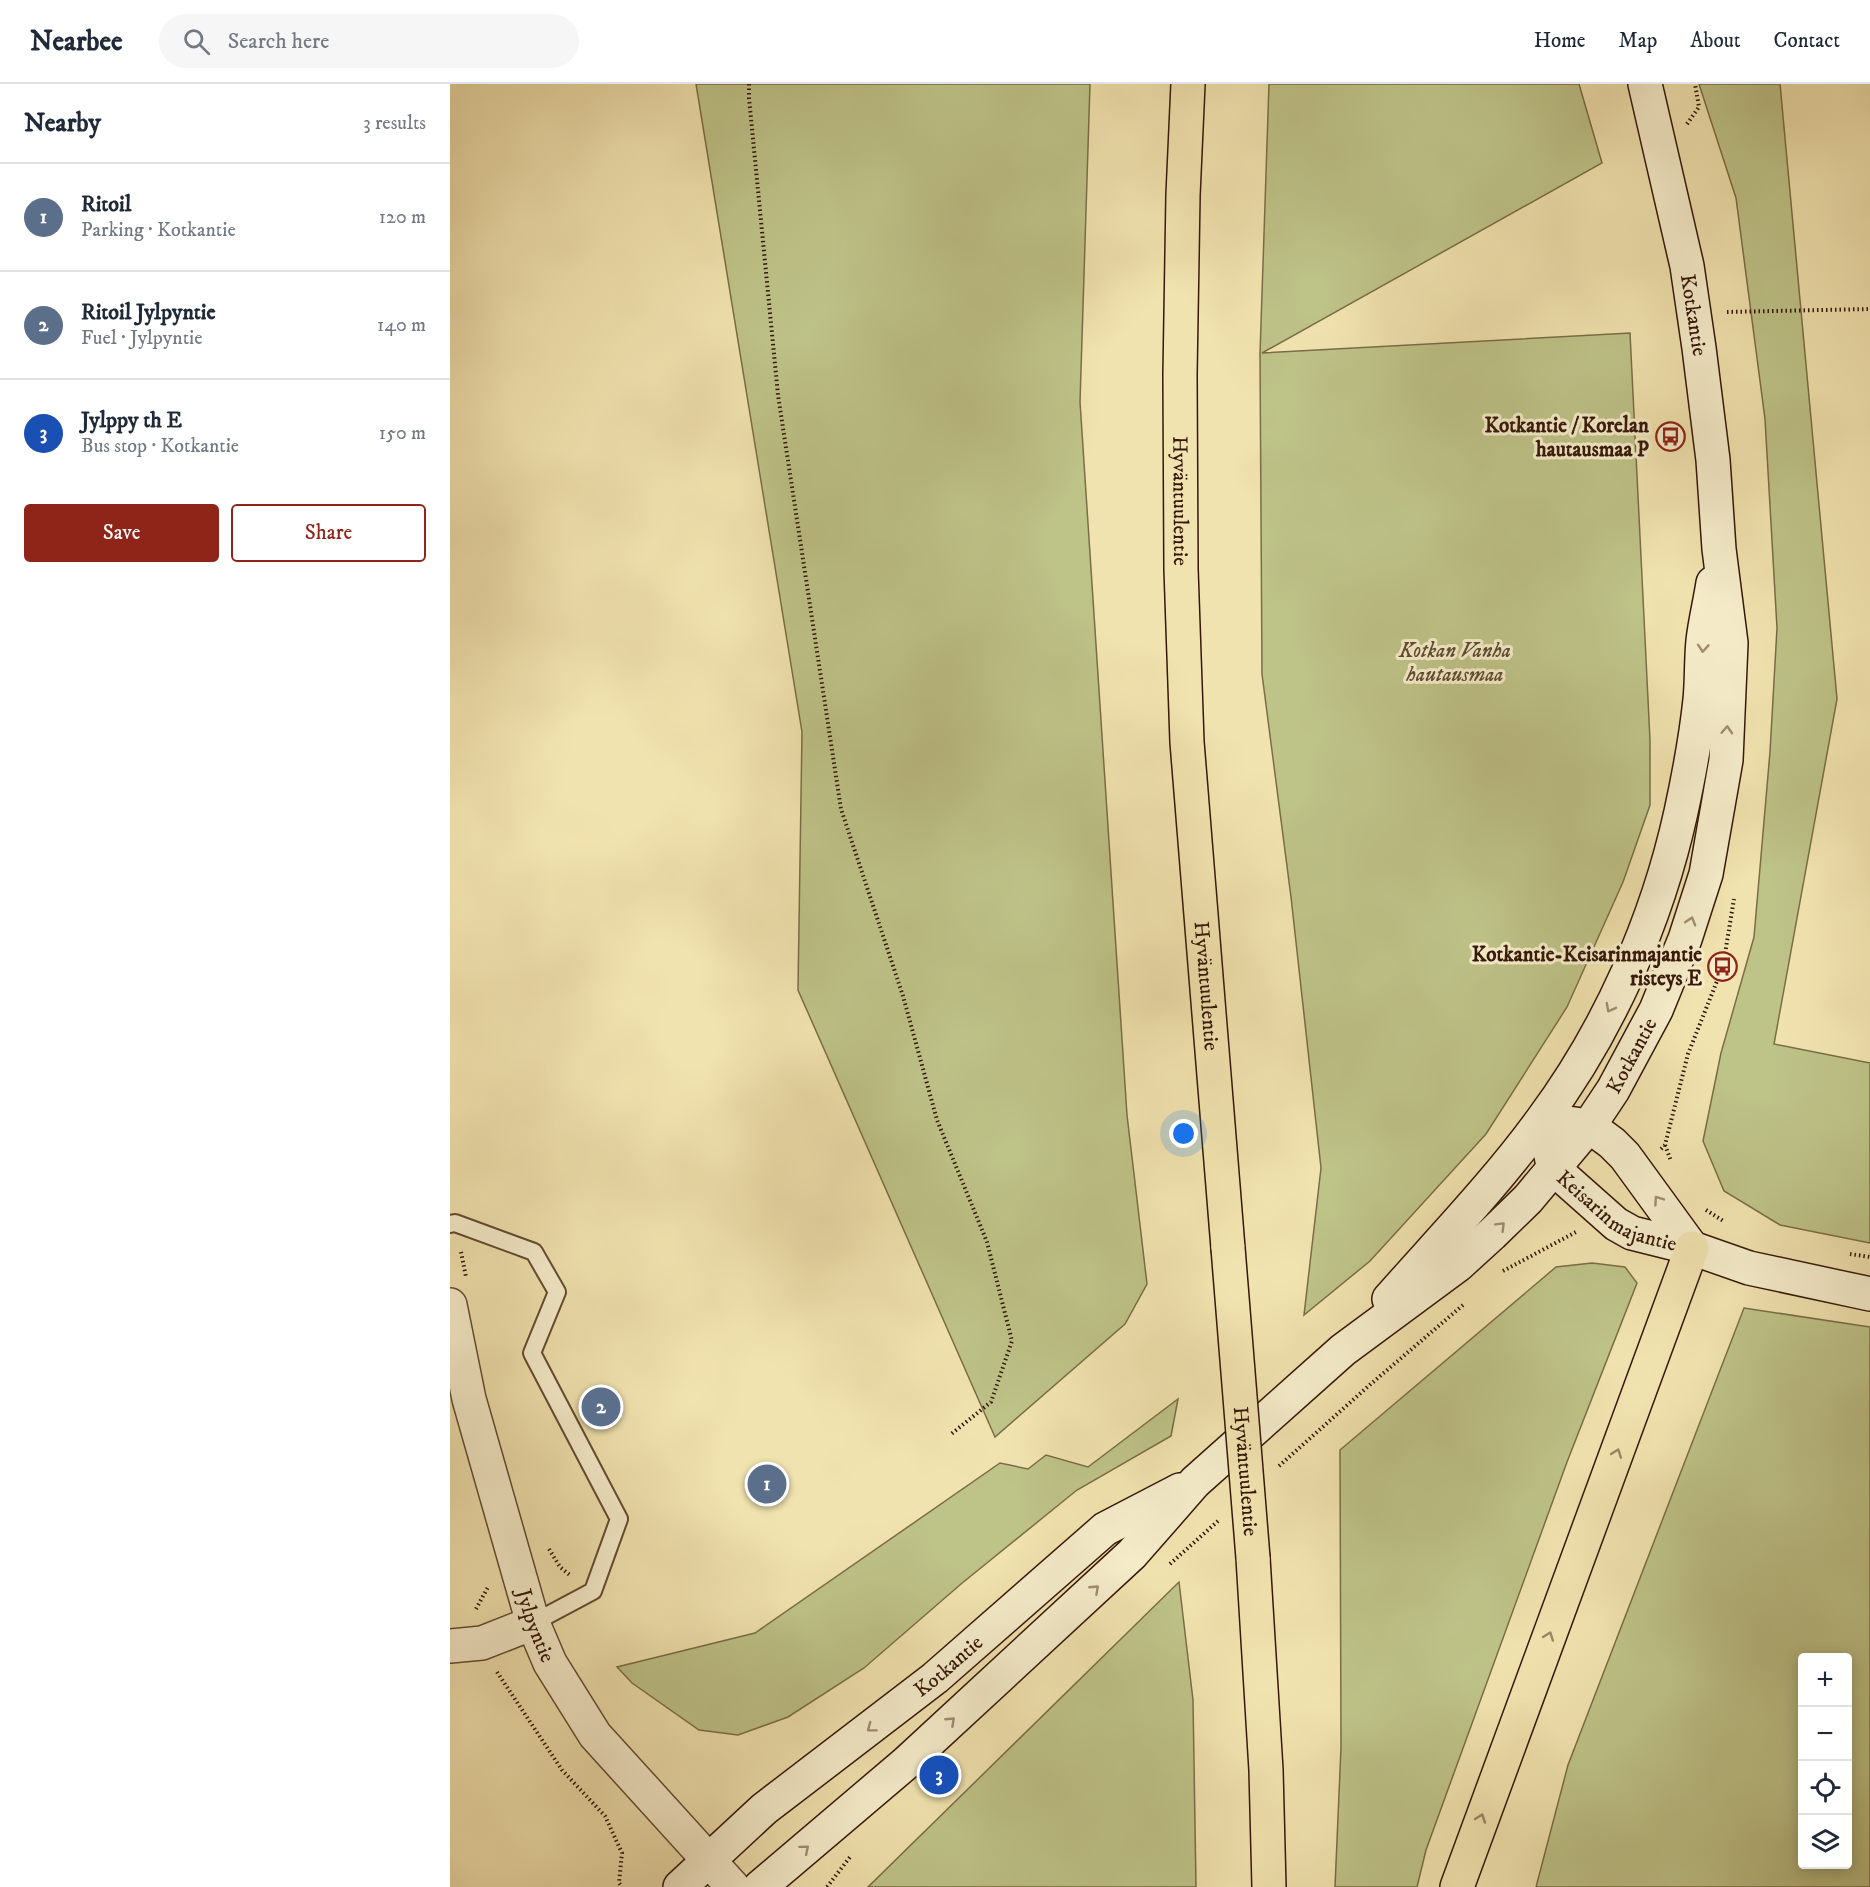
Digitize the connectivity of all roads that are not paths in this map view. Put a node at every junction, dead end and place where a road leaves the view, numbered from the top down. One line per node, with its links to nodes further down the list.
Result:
1 (1188, 84): 19 (highway, Hyväntuulentie, bridge)
2 (1645, 84): 3 (street, Kotkantie)
3 (1719, 549): 4 (street, Kotkantie, one-way to 4); 5 (street, Kotkantie, one-way to 3)
4 (1543, 1119): 5 (street, Keisarinmajantie); 6 (street, Keisarinmajantie); 11 (street, Kotkantie)
5 (1589, 1126): 6 (street, Kotkantie); 8 (street, Keisarinmajantie, one-way to 5)
6 (1554, 1169): 8 (street, Keisarinmajantie); 11 (street, Kotkantie, one-way to 6)
7 (450, 1224): 13 (lane)
8 (1692, 1248): 9 (street, Keisarinmajantie); 20 (highway, one-way to 8)
9 (1870, 1294)
10 (450, 1305): 13 (street, Jylpyntie)
11 (1343, 1350): 12 (street, Kotkantie)
12 (1195, 1482): 15 (street, Kotkantie, one-way to 15); 18 (street, Kotkantie, one-way to 12)
13 (533, 1623): 14 (street); 15 (street, Jylpyntie)
14 (450, 1646)
15 (709, 1860): 16 (street, Kotkantie); 17 (street, Jylpyntie)
16 (680, 1887)
17 (733, 1887)
18 (760, 1887)
19 (1269, 1887)
20 (1457, 1887)

